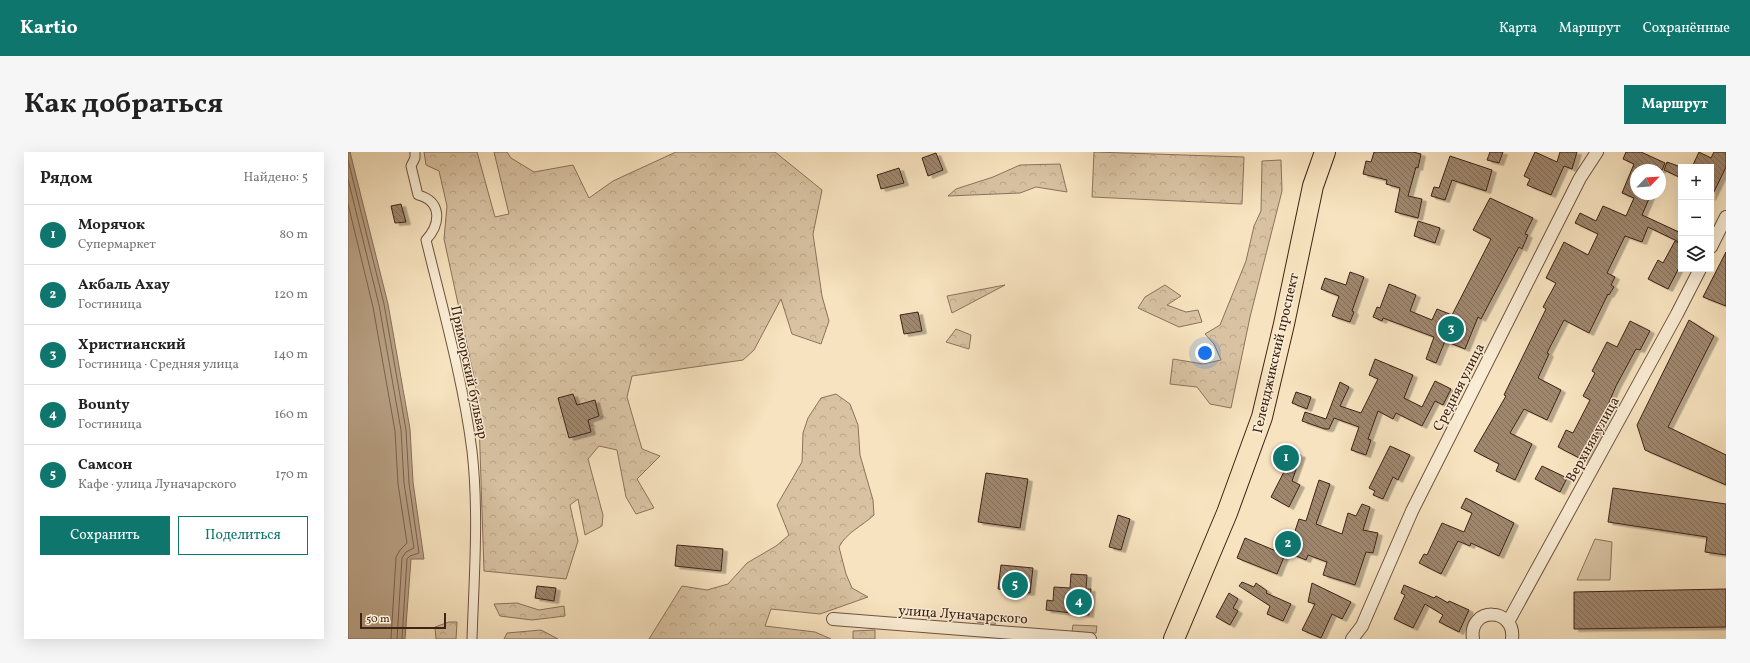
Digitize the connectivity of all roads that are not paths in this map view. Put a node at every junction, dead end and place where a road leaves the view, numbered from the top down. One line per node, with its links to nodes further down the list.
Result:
1 (415, 152): 9 (street, Приморский бульвар)
2 (1325, 152): 11 (main road, Геленджикский проспект)
3 (1597, 152): 12 (street, Средняя улица)
4 (1726, 218): 5 (street)
5 (1714, 241)
6 (1698, 272): 8 (street, Верхняя улица)
7 (833, 619): 10 (street, улица Луначарского)
8 (1508, 622): 13 (street); 14 (street)
9 (472, 639)
10 (1090, 639)
11 (1174, 639)
12 (1352, 639)
13 (1473, 639)
14 (1512, 639)

